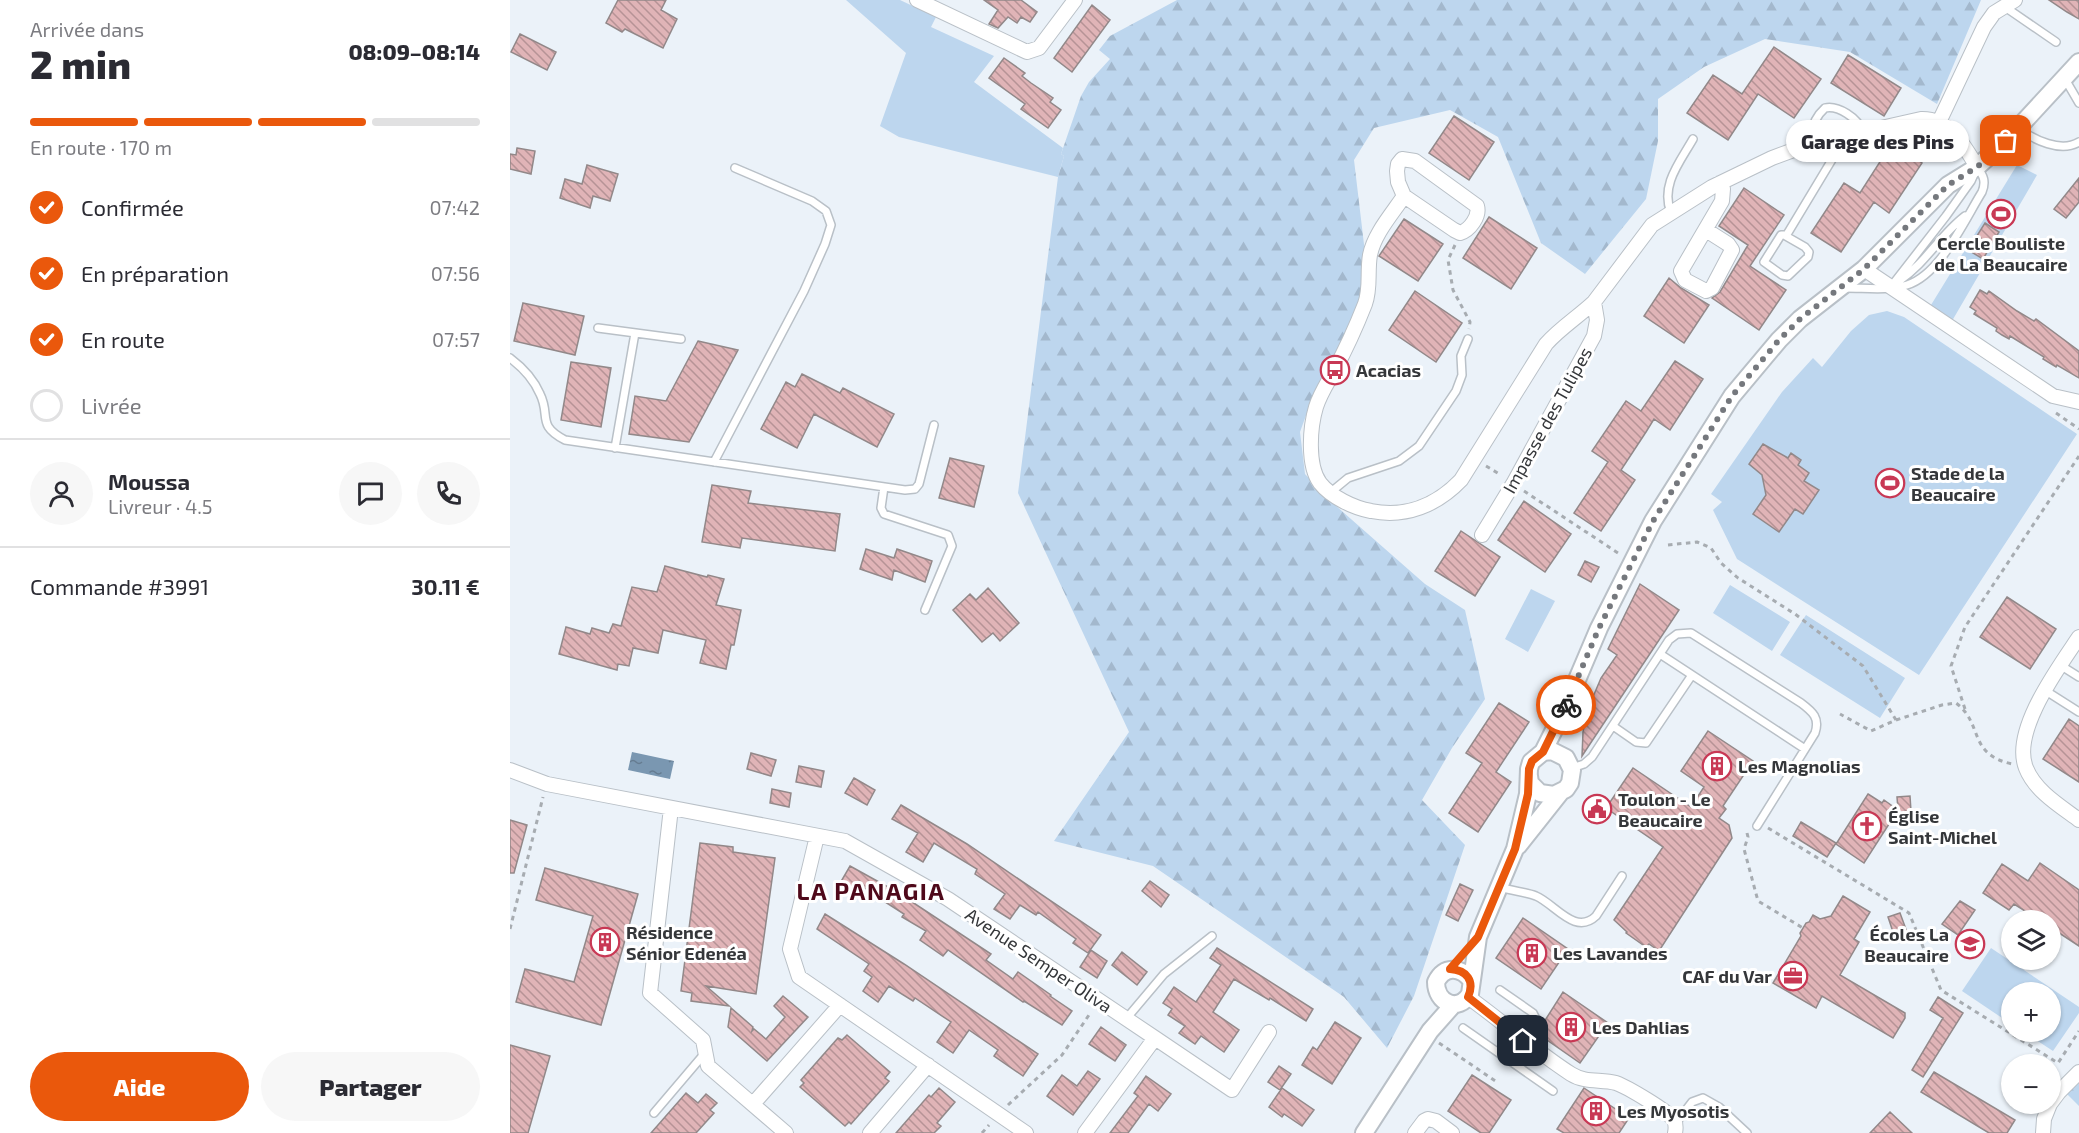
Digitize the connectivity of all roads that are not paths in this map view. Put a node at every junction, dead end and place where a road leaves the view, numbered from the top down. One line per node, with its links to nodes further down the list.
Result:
1 (917, 0): 2 (street)
2 (1075, 0)
3 (2010, 3): 4 (lane); 8 (street)
4 (2056, 42)
5 (2079, 62): 6 (street)
6 (2064, 78): 7 (lane); 9 (street)
7 (2079, 103)
8 (1939, 122): 10 (street); 15 (street)
9 (2018, 128): 13 (lane); 15 (street)
10 (1862, 131): 11 (street); 14 (lane)
11 (1839, 136): 14 (street); 21 (lane)
12 (1693, 139): 19 (lane)
13 (2079, 142)
14 (1814, 143): 17 (street)
15 (1977, 167): 22 (street); 24 (lane); 24 (lane)
16 (735, 168): 34 (lane)
17 (1720, 183): 19 (street); 20 (street)
18 (1404, 196): 18 (street); 36 (street)
19 (1671, 213): 25 (street)
20 (1706, 230)
21 (1786, 236): 21 (lane)
22 (1864, 269): 23 (street); 24 (street)
23 (1839, 288): 24 (lane); 45 (street)
24 (1890, 288): 31 (street)
25 (1594, 302): 36 (street); 37 (street, Impasse des Tulipes)
26 (598, 328): 27 (lane)
27 (634, 333): 28 (lane); 33 (lane)
28 (681, 339)
29 (1468, 339): 36 (lane)
30 (510, 358): 33 (lane)
31 (2079, 402)
32 (934, 425): 35 (lane)
33 (615, 448): 34 (lane)
34 (714, 462): 35 (lane)
35 (884, 487): 38 (lane)
36 (1331, 492)
37 (1482, 535)
38 (926, 610)
39 (2079, 638): 41 (street)
40 (1660, 654): 42 (lane); 47 (lane); 48 (lane)
41 (2060, 665): 43 (lane); 44 (street)
42 (1692, 675): 47 (lane); 48 (lane)
43 (2079, 677)
44 (2046, 691): 46 (lane); 56 (street)
45 (1565, 708): 49 (street); 50 (street)
46 (2079, 712)
47 (1612, 726): 51 (lane)
48 (1805, 749): 57 (lane)
49 (1543, 752): 50 (street); 53 (street)
50 (1561, 754): 51 (street)
51 (1572, 768): 54 (street)
52 (510, 770): 55 (street, Avenue Semper Oliva)
53 (1528, 776): 54 (street); 59 (street)
54 (1560, 793): 59 (street)
55 (671, 808): 58 (street, Avenue Semper Oliva); 75 (street)
56 (2079, 820)
57 (1758, 824)
58 (817, 836): 68 (street); 69 (street, Avenue Semper Oliva)
59 (1515, 849): 61 (street)
60 (1622, 876): 61 (lane)
61 (1500, 887): 63 (street)
62 (1212, 936): 69 (lane)
63 (1478, 937): 64 (street); 66 (street)
64 (1450, 969): 66 (street); 67 (street)
65 (1500, 990): 74 (lane)
66 (1464, 994): 67 (street); 72 (street); 74 (street)
67 (1438, 996): 72 (street)
68 (840, 1005): 77 (street); 81 (street)
69 (1126, 1019): 73 (street, Avenue Semper Oliva)
70 (1463, 1028): 76 (lane)
71 (1269, 1032): 73 (street, Avenue Semper Oliva)
72 (1429, 1033): 89 (street)
73 (1155, 1038): 88 (street)
74 (1523, 1041): 76 (lane); 84 (street)
75 (706, 1052): 81 (street); 82 (lane)
76 (1510, 1061): 80 (lane)
77 (928, 1065): 86 (street); 87 (street)
78 (2079, 1072): 79 (street)
79 (2061, 1090)
80 (1553, 1091)
81 (753, 1104): 85 (street)
82 (654, 1113)
83 (2046, 1114): 93 (street)
84 (1675, 1128): 92 (lane)
85 (786, 1133)
86 (870, 1133)
87 (1026, 1133)
88 (1086, 1133)
89 (1364, 1133)
90 (1415, 1133): 91 (street)
91 (1452, 1133)
92 (1747, 1133)
93 (2043, 1133)

